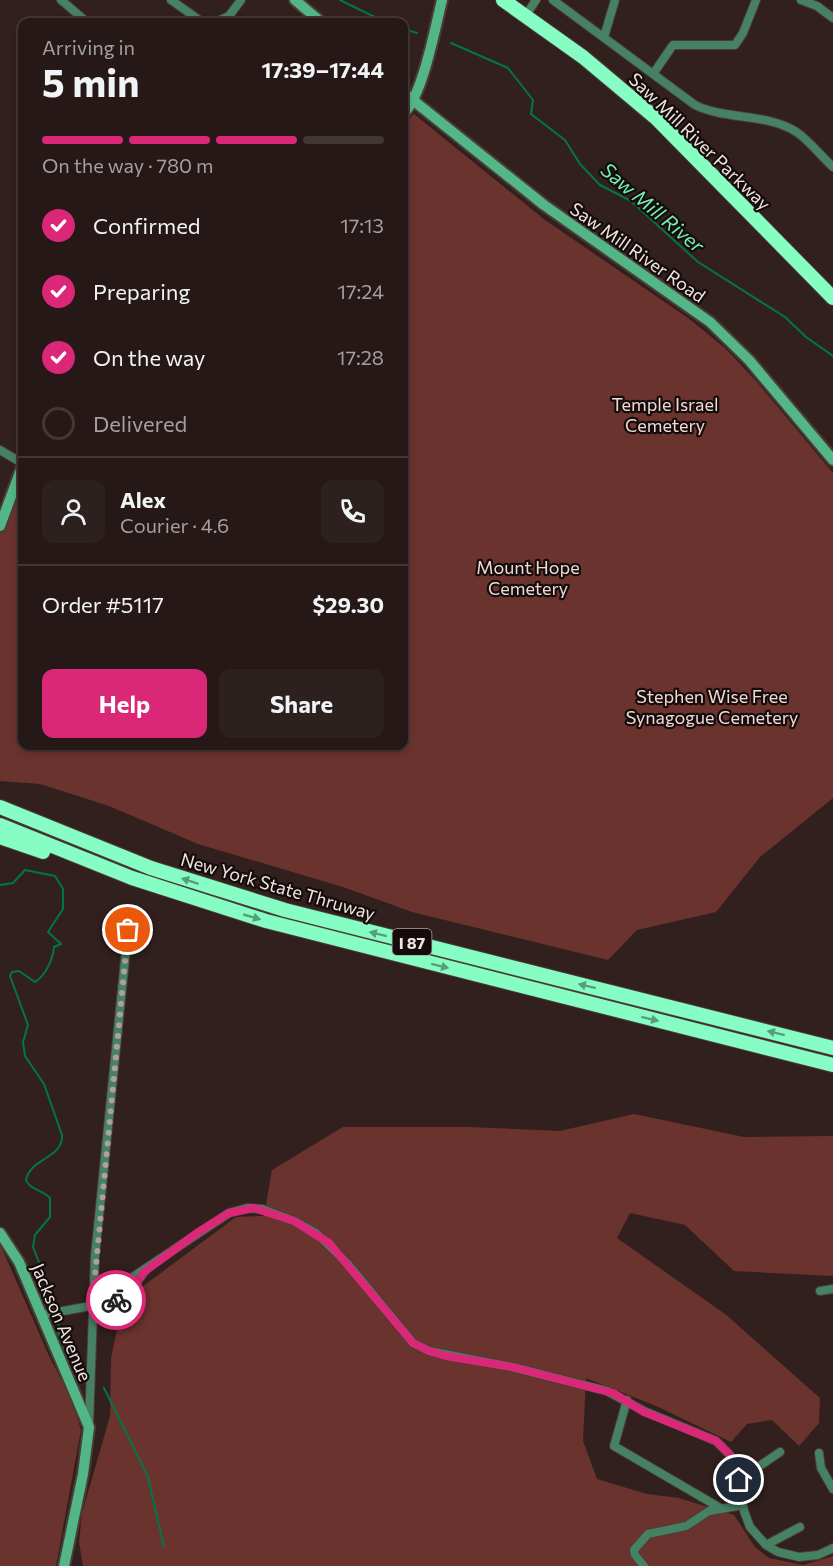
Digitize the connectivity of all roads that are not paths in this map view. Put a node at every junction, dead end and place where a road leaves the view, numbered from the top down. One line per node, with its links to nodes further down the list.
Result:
1 (61, 0): 13 (street)
2 (171, 0): 14 (street)
3 (242, 0): 15 (street)
4 (295, 0): 16 (main road)
5 (442, 0): 20 (main road)
6 (503, 0): 23 (highway, Saw Mill River Parkway)
7 (516, 0): 12 (highway, Saw Mill River Parkway)
8 (553, 0): 18 (street)
9 (615, 0): 18 (street)
10 (756, 0): 19 (street)
11 (801, 0): 17 (street)
12 (533, 5): 22 (highway, Saw Mill River Parkway)
13 (82, 18)
14 (196, 18)
15 (225, 18)
16 (316, 18)
17 (833, 18)
18 (604, 37): 19 (street)
19 (653, 74): 21 (street)
20 (408, 97): 25 (main road, Saw Mill River Road)
21 (833, 167)
22 (833, 288)
23 (833, 298)
24 (0, 450): 26 (street)
25 (833, 460)
26 (18, 462)
27 (18, 476): 28 (main road)
28 (0, 526)
29 (0, 807): 34 (highway, New York State Thruway / I 87, one-way to 29)
30 (0, 825): 32 (highway, New York State Thruway / I 87)
31 (0, 837): 32 (highway)
32 (132, 878): 35 (highway, New York State Thruway / I 87, one-way to 35)
33 (128, 930): 44 (street)
34 (833, 1048)
35 (833, 1065)
36 (0, 1233): 45 (main road, Jackson Avenue)
37 (144, 1272): 38 (street); 42 (street); 46 (street)
38 (118, 1286): 41 (street); 42 (street)
39 (833, 1289): 40 (street)
40 (820, 1291)
41 (106, 1294): 43 (street); 44 (street)
42 (125, 1295): 43 (street)
43 (111, 1305): 44 (street)
44 (94, 1306): 45 (street); 47 (street)
45 (41, 1315): 47 (main road, Jackson Avenue)
46 (627, 1400): 50 (street); 53 (street)
47 (88, 1427): 57 (main road)
48 (780, 1452): 50 (street)
49 (819, 1453): 51 (street)
50 (739, 1480): 52 (street)
51 (833, 1489)
52 (743, 1505): 53 (street); 55 (street)
53 (722, 1509): 58 (street)
54 (800, 1527): 55 (street)
55 (766, 1545): 56 (street)
56 (833, 1548)
57 (66, 1563)
58 (644, 1566)

